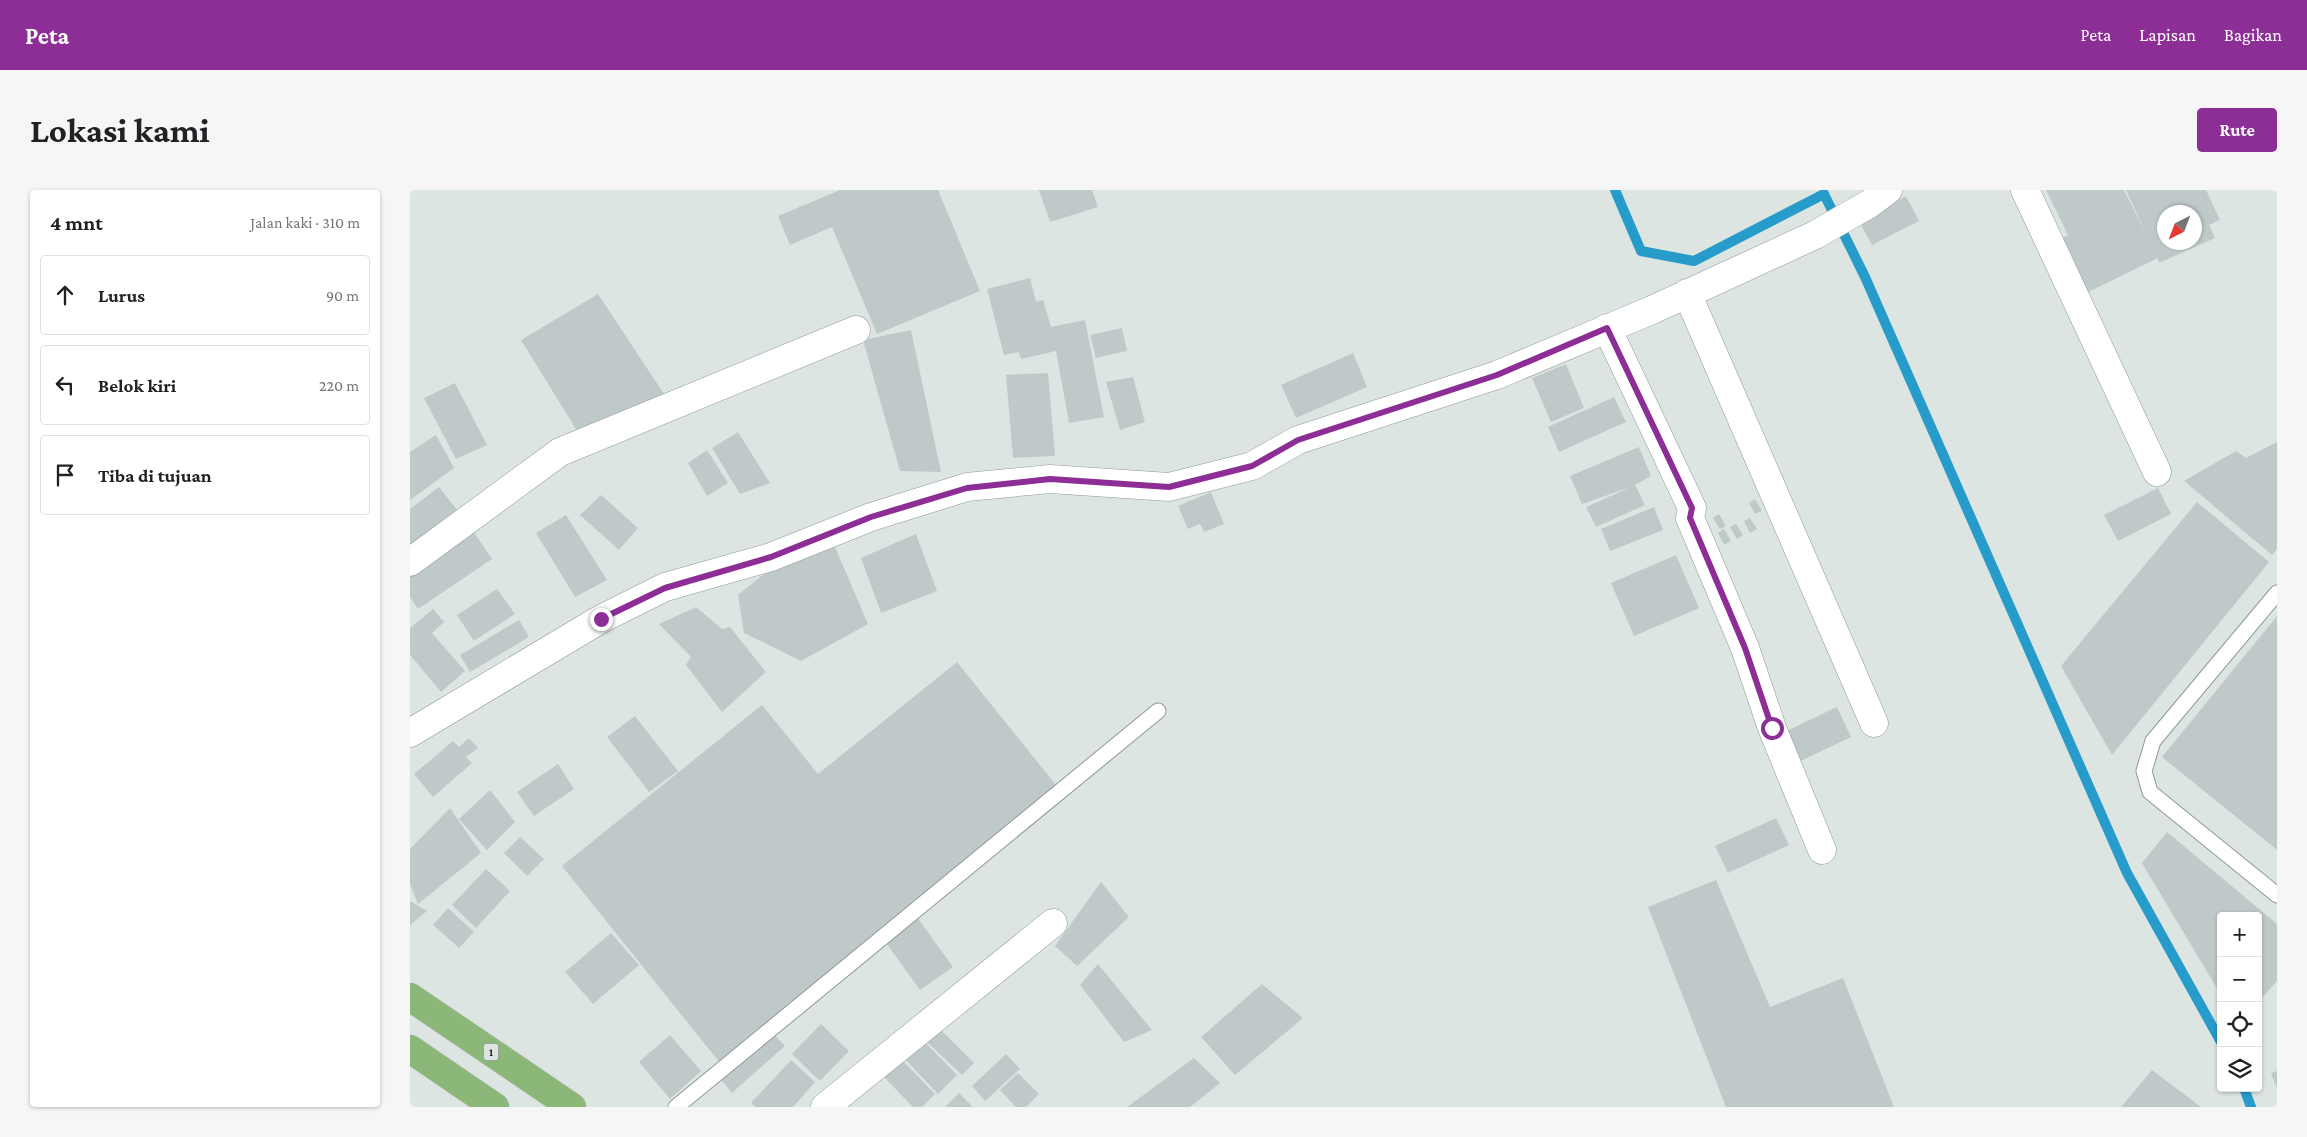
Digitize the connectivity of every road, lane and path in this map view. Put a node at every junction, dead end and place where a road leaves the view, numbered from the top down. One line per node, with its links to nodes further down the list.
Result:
1 (2025, 190): 6 (street)
2 (1879, 197): 3 (street)
3 (1688, 293): 4 (street); 10 (street)
4 (1607, 328): 11 (street); 12 (street)
5 (856, 330): 7 (street)
6 (2157, 472)
7 (410, 562)
8 (2277, 593): 13 (lane)
9 (1158, 711): 20 (lane)
10 (1874, 723)
11 (410, 733)
12 (1822, 850)
13 (2277, 895)
14 (1053, 923): 21 (street)
15 (410, 997): 16 (highway, 1)
16 (450, 1024): 17 (highway); 19 (highway, 1)
17 (418, 1054): 18 (highway)
18 (495, 1107)
19 (572, 1107)
20 (676, 1107)
21 (825, 1107)

